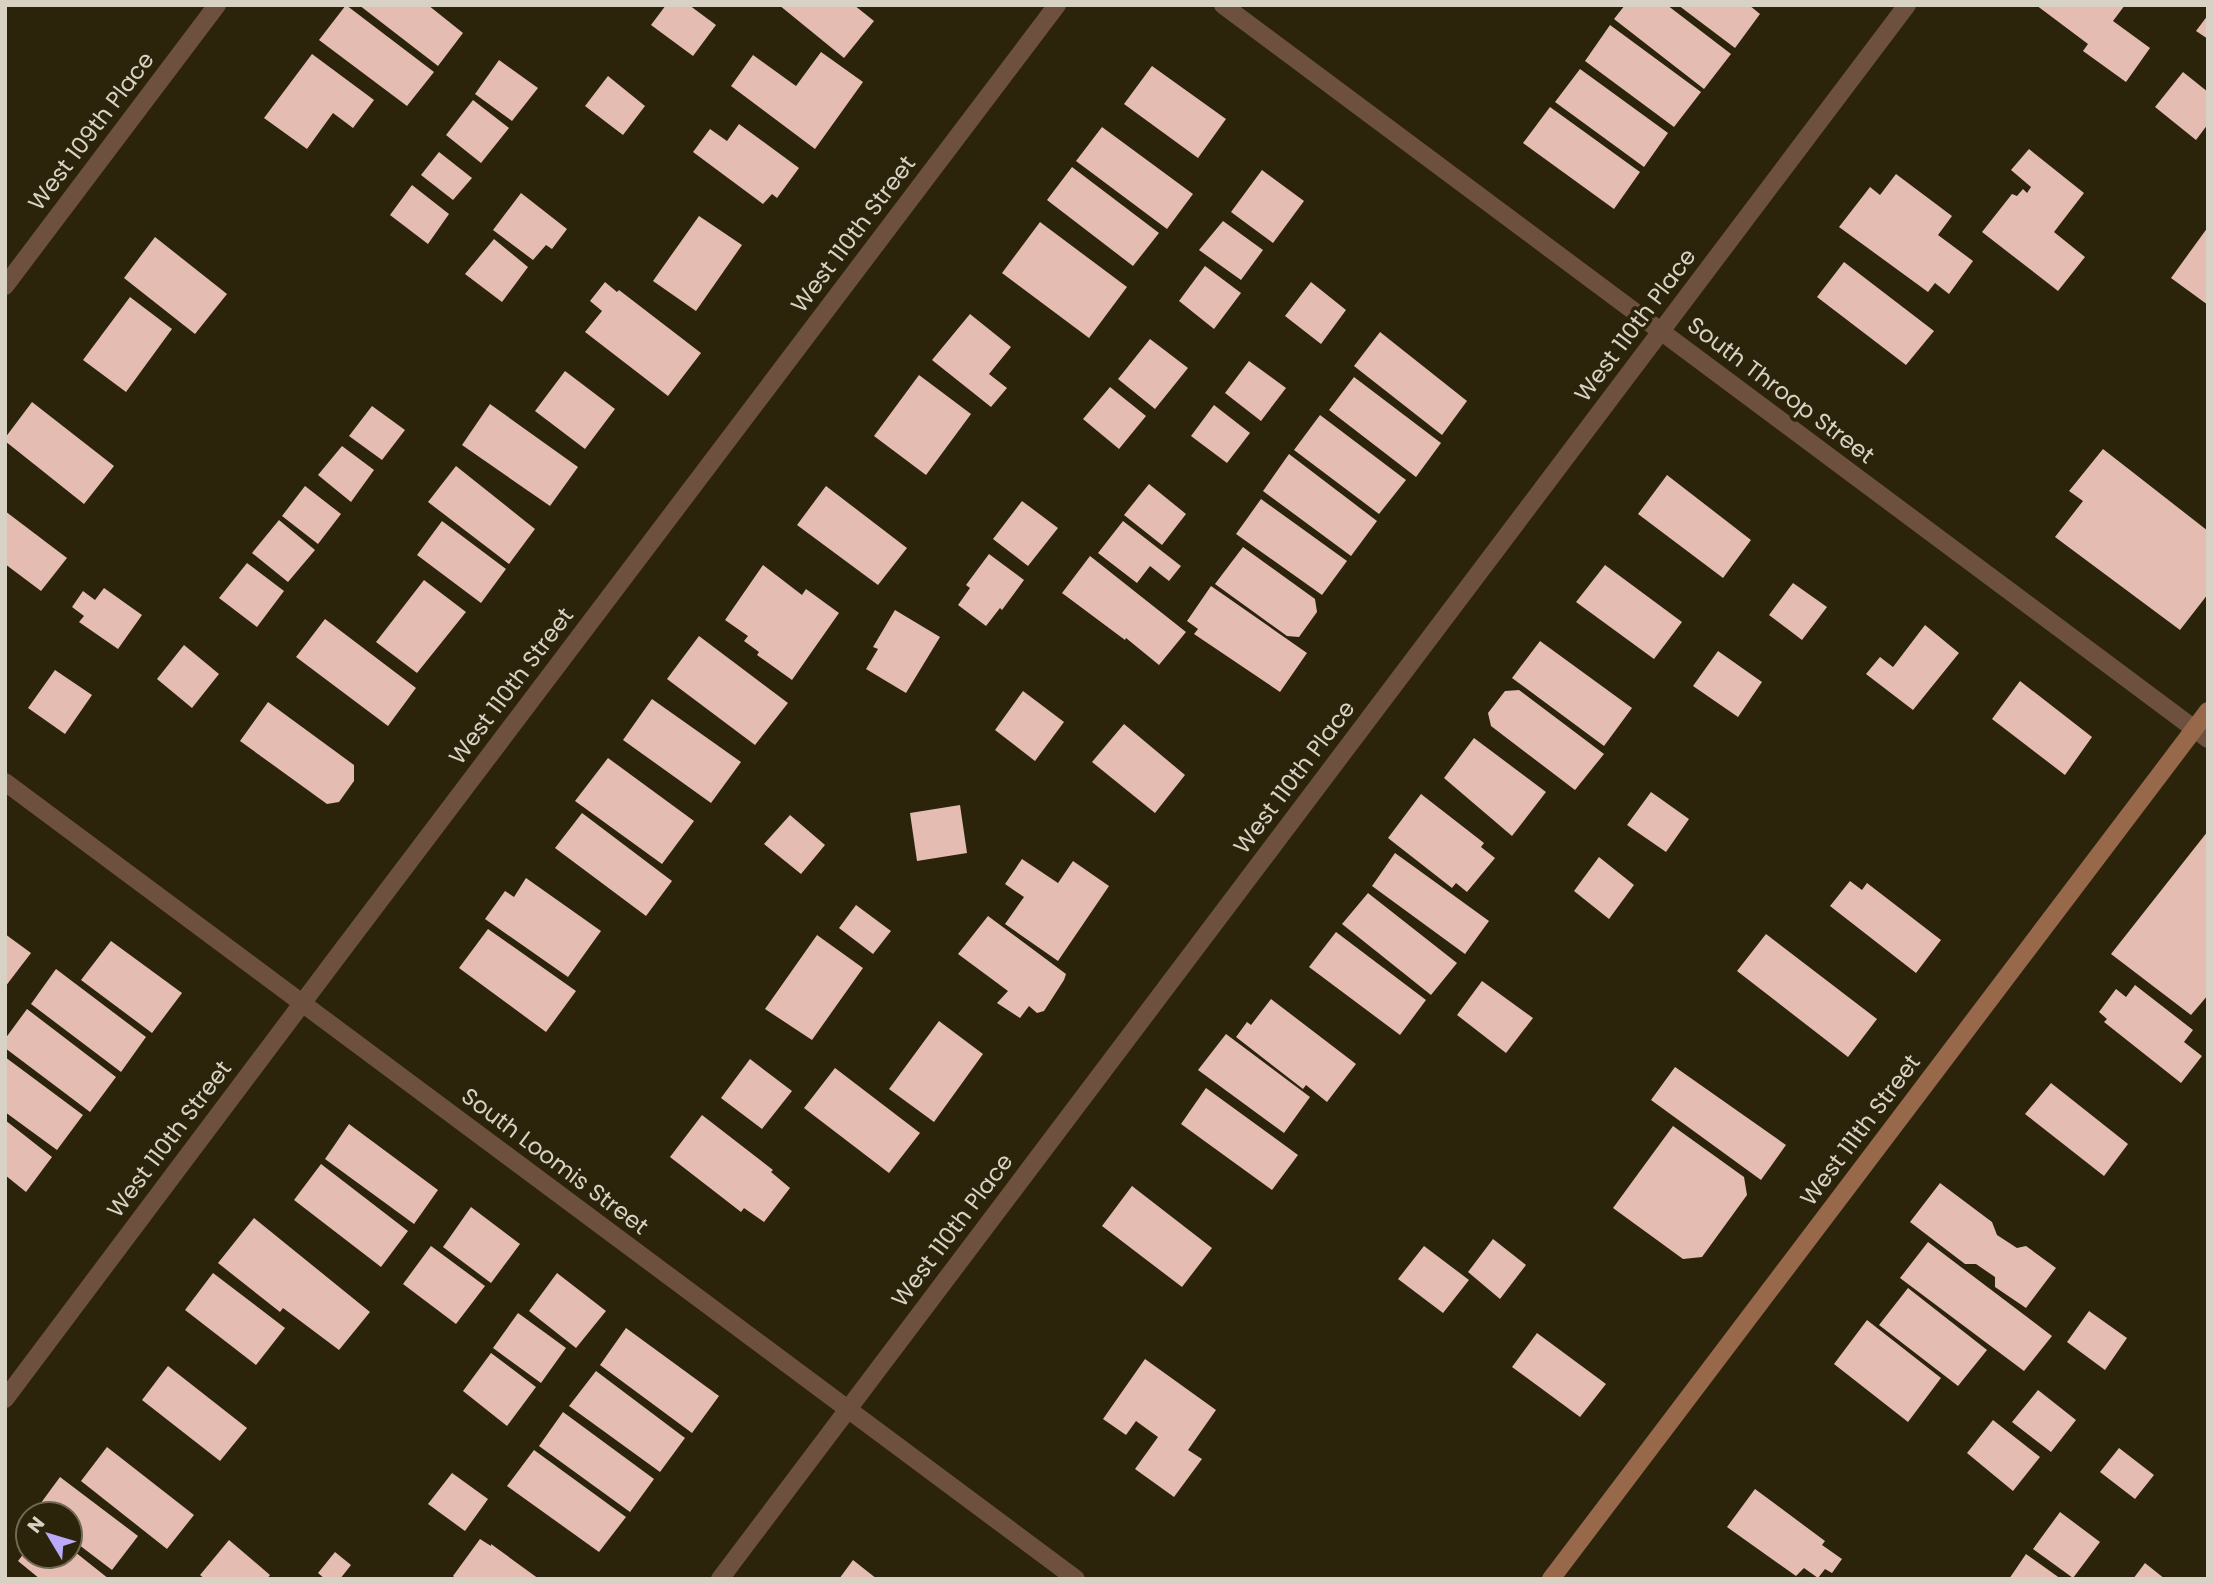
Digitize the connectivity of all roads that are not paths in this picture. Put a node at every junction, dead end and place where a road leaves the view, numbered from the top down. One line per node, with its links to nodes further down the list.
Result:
1 (217, 5): 5 (street, West 109th Place)
2 (1057, 5): 10 (street, West 110th Street)
3 (1223, 5): 6 (street, South Throop Street)
4 (1907, 5): 6 (street, West 110th Place)
5 (5, 286)
6 (1661, 331): 8 (street, South Throop Street); 12 (street, West 110th Place)
7 (2208, 711): 8 (main road, West 111th Street)
8 (2201, 734): 15 (main road, West 111th Street)
9 (5, 782): 10 (street, South Loomis Street)
10 (302, 1003): 11 (street, West 110th Street); 12 (street, South Loomis Street)
11 (5, 1399)
12 (848, 1409): 13 (street, West 110th Place); 14 (street, South Loomis Street)
13 (720, 1579)
14 (1076, 1579)
15 (1551, 1579)

